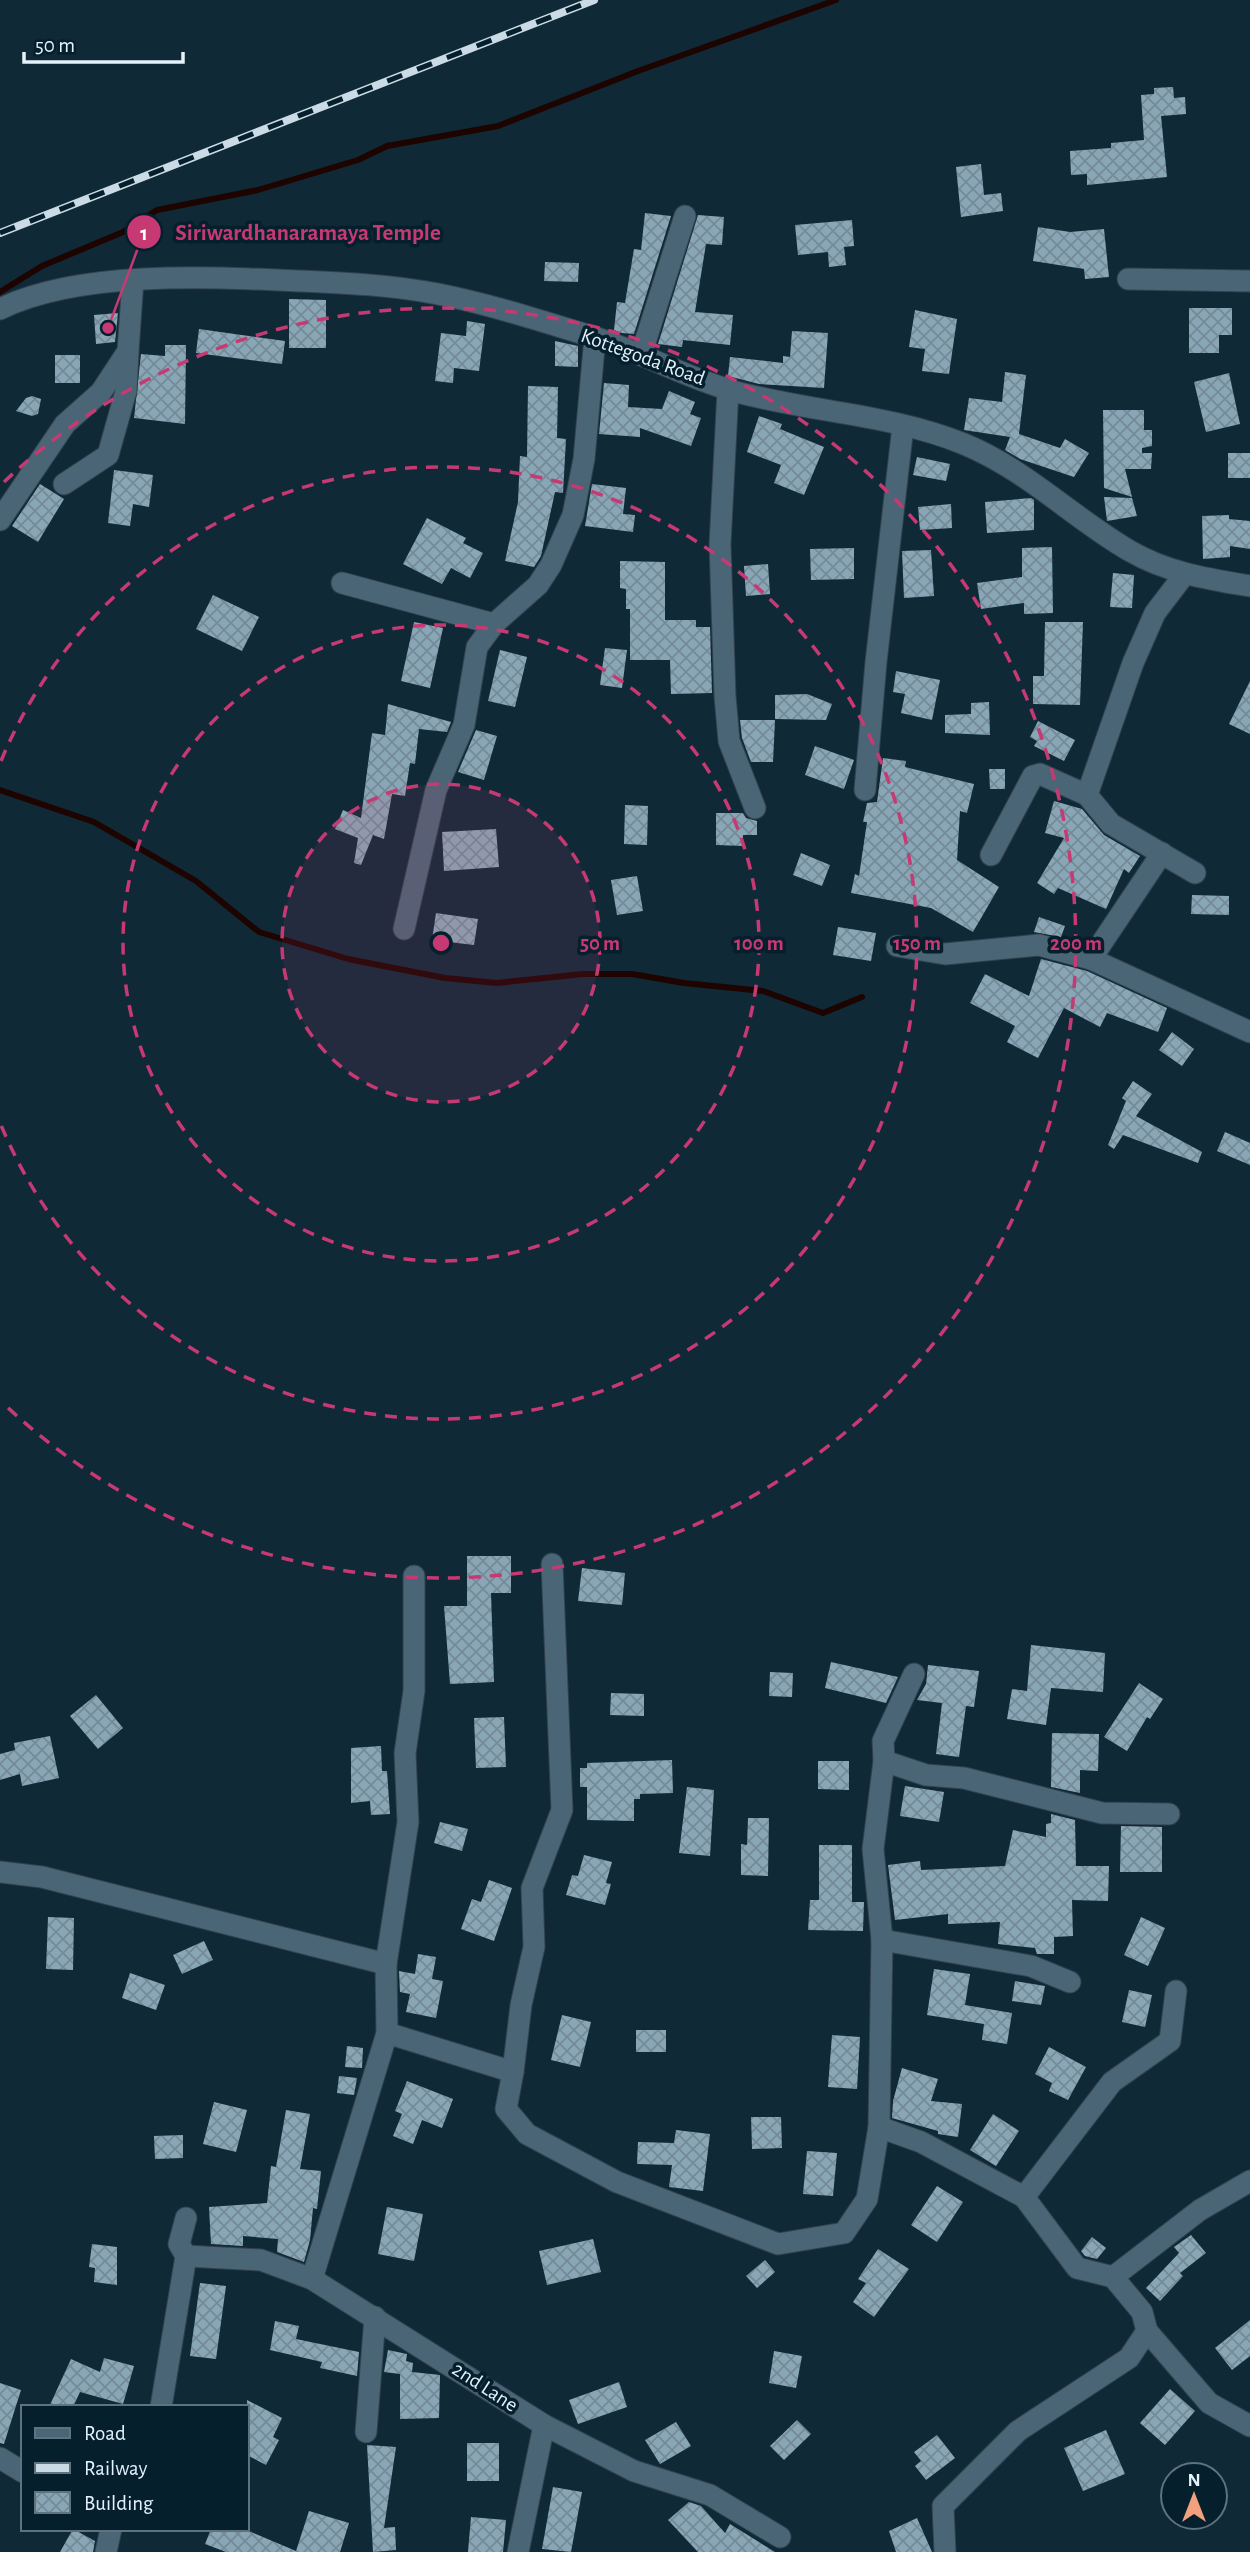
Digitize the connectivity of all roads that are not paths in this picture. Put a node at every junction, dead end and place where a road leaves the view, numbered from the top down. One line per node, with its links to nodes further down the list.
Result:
1 (685, 216): 8 (street)
2 (1128, 279): 4 (street)
3 (132, 280): 5 (street, Kottegoda Road); 6 (street, Kottegoda Road); 7 (street)
4 (1250, 281)
5 (0, 309)
6 (595, 337): 8 (street, Kottegoda Road); 16 (street)
7 (128, 351): 11 (street); 12 (street)
8 (641, 355): 9 (street, Kottegoda Road)
9 (728, 390): 10 (street, Kottegoda Road); 19 (street)
10 (902, 426): 13 (street, Kottegoda Road); 17 (street)
11 (64, 484)
12 (0, 520)
13 (1184, 575): 15 (street, Kottegoda Road); 18 (street)
14 (342, 583): 16 (street)
15 (1250, 586)
16 (494, 624): 23 (street)
17 (865, 790)
18 (1087, 795): 20 (street); 21 (street)
19 (755, 808)
20 (1161, 853): 22 (street); 25 (street)
21 (991, 855)
22 (1195, 873)
23 (404, 929)
24 (897, 946): 25 (street)
25 (1091, 959): 26 (street)
26 (1250, 1032)
27 (552, 1564): 38 (street)
28 (414, 1576): 34 (street)
29 (914, 1674): 30 (street)
30 (884, 1761): 31 (street); 33 (street)
31 (1169, 1814)
32 (0, 1872): 34 (street)
33 (882, 1940): 35 (street); 39 (street)
34 (386, 1964): 37 (street)
35 (1070, 1982)
36 (1176, 1991): 41 (street)
37 (387, 2033): 38 (street); 45 (street)
38 (513, 2072): 39 (street)
39 (879, 2127): 41 (street)
40 (1250, 2181): 44 (street)
41 (1024, 2197): 44 (street)
42 (186, 2218): 43 (street)
43 (186, 2256): 45 (street, 2nd Lane); 48 (street)
44 (1113, 2277): 47 (street)
45 (312, 2279): 46 (street, 2nd Lane)
46 (375, 2317): 49 (street, 2nd Lane); 51 (street)
47 (1147, 2330): 50 (street); 58 (street)
48 (161, 2405)
49 (544, 2425): 55 (street, 2nd Lane); 57 (street)
50 (1250, 2426)
51 (366, 2432)
52 (0, 2458): 53 (street)
53 (21, 2471)
54 (111, 2531): 56 (street)
55 (780, 2538)
56 (106, 2552)
57 (518, 2552)
58 (945, 2552)

